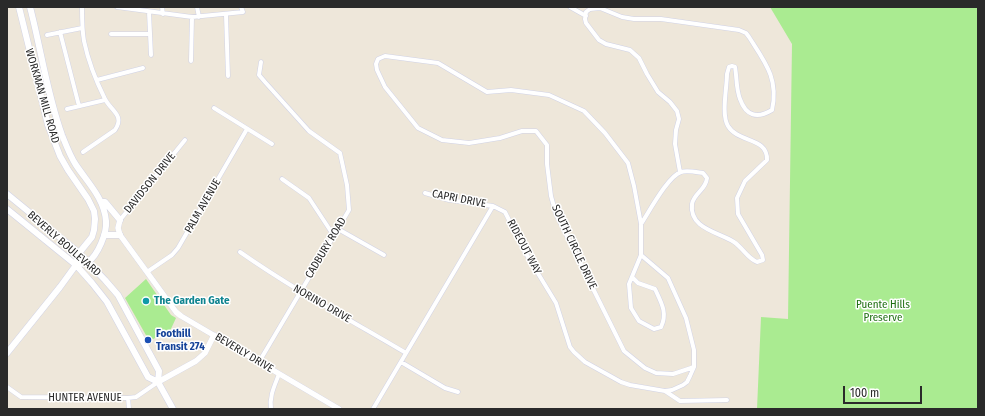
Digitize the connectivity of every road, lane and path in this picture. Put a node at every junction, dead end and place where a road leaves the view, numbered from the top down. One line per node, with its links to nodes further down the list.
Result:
1 (20, 7): 35 (main road, WORKMAN MILL ROAD)
2 (30, 7): 34 (main road, WORKMAN MILL ROAD)
3 (82, 7): 15 (street)
4 (120, 7): 9 (street)
5 (162, 7): 10 (street)
6 (198, 7): 14 (street)
7 (241, 7): 11 (street)
8 (570, 7): 12 (street)
9 (149, 12): 10 (street); 18 (street)
10 (163, 14): 13 (street)
11 (226, 15): 14 (street); 24 (street)
12 (586, 16): 36 (street); 36 (street)
13 (192, 17): 14 (street); 21 (street)
14 (200, 17)
15 (82, 28): 16 (street); 25 (street)
16 (60, 32): 19 (street); 27 (street)
17 (111, 34): 18 (street)
18 (150, 34): 20 (street)
19 (47, 35)
20 (151, 55)
21 (191, 61)
22 (261, 62): 46 (street, CADBURY ROAD)
23 (143, 68): 25 (street)
24 (228, 76)
25 (96, 80): 26 (street)
26 (105, 100): 27 (street); 33 (street)
27 (79, 106): 29 (street)
28 (214, 108): 30 (street)
29 (67, 109)
30 (247, 129): 32 (street); 56 (street, PALM AVENUE)
31 (185, 140): 43 (street, DAVIDSON DRIVE)
32 (272, 144)
33 (82, 152)
34 (76, 165): 35 (main road); 40 (main road, WORKMAN MILL ROAD)
35 (68, 170): 51 (main road, WORKMAN MILL ROAD)
36 (680, 172): 44 (street)
37 (282, 179): 49 (street)
38 (425, 193): 41 (street, CAPRI DRIVE)
39 (7, 194): 51 (main road, BEVERLY BOULEVARD)
40 (102, 202): 43 (main road); 47 (main road, WORKMAN MILL ROAD)
41 (493, 206): 61 (street); 68 (street, RIDEOUT WAY)
42 (7, 209): 55 (main road, BEVERLY BOULEVARD)
43 (120, 220): 45 (street, DAVIDSON DRIVE)
44 (641, 224): 53 (street); 64 (street, SOUTH CIRCLE DRIVE)
45 (118, 228): 48 (street, BEVERLY DRIVE)
46 (338, 228): 49 (street, CADBURY ROAD); 52 (street)
47 (104, 235): 48 (main road); 54 (main road, WORKMAN MILL ROAD)
48 (120, 235): 56 (street, BEVERLY DRIVE)
49 (334, 236): 58 (street, CADBURY ROAD)
50 (240, 252): 58 (street, NORINO DRIVE)
51 (79, 253): 54 (main road, BEVERLY BOULEVARD); 55 (main road, WORKMAN MILL ROAD)
52 (384, 255)
53 (641, 255): 57 (street); 64 (street)
54 (88, 262): 55 (main road); 66 (main road, BEVERLY BOULEVARD)
55 (76, 265): 60 (main road); 66 (main road, BEVERLY BOULEVARD)
56 (147, 272): 59 (street, BEVERLY DRIVE)
57 (632, 277): 57 (street)
58 (301, 292): 61 (street, NORINO DRIVE); 62 (street, CADBURY ROAD)
59 (214, 335): 62 (street, BEVERLY DRIVE); 66 (street, HUNTER AVENUE)
60 (7, 353)
61 (406, 353): 63 (street)
62 (259, 362): 65 (street, BEVERLY DRIVE)
63 (401, 362): 69 (street); 76 (street)
64 (694, 367): 68 (street)
65 (280, 374): 74 (street); 75 (street, BEVERLY DRIVE)
66 (158, 382): 70 (street, HUNTER AVENUE); 73 (main road, BEVERLY BOULEVARD)
67 (7, 387): 70 (street, HUNTER AVENUE)
68 (666, 391): 71 (street)
69 (458, 392)
70 (128, 398): 72 (street)
71 (727, 400)
72 (129, 409)
73 (173, 409)
74 (271, 409)
75 (339, 409)
76 (373, 409)

